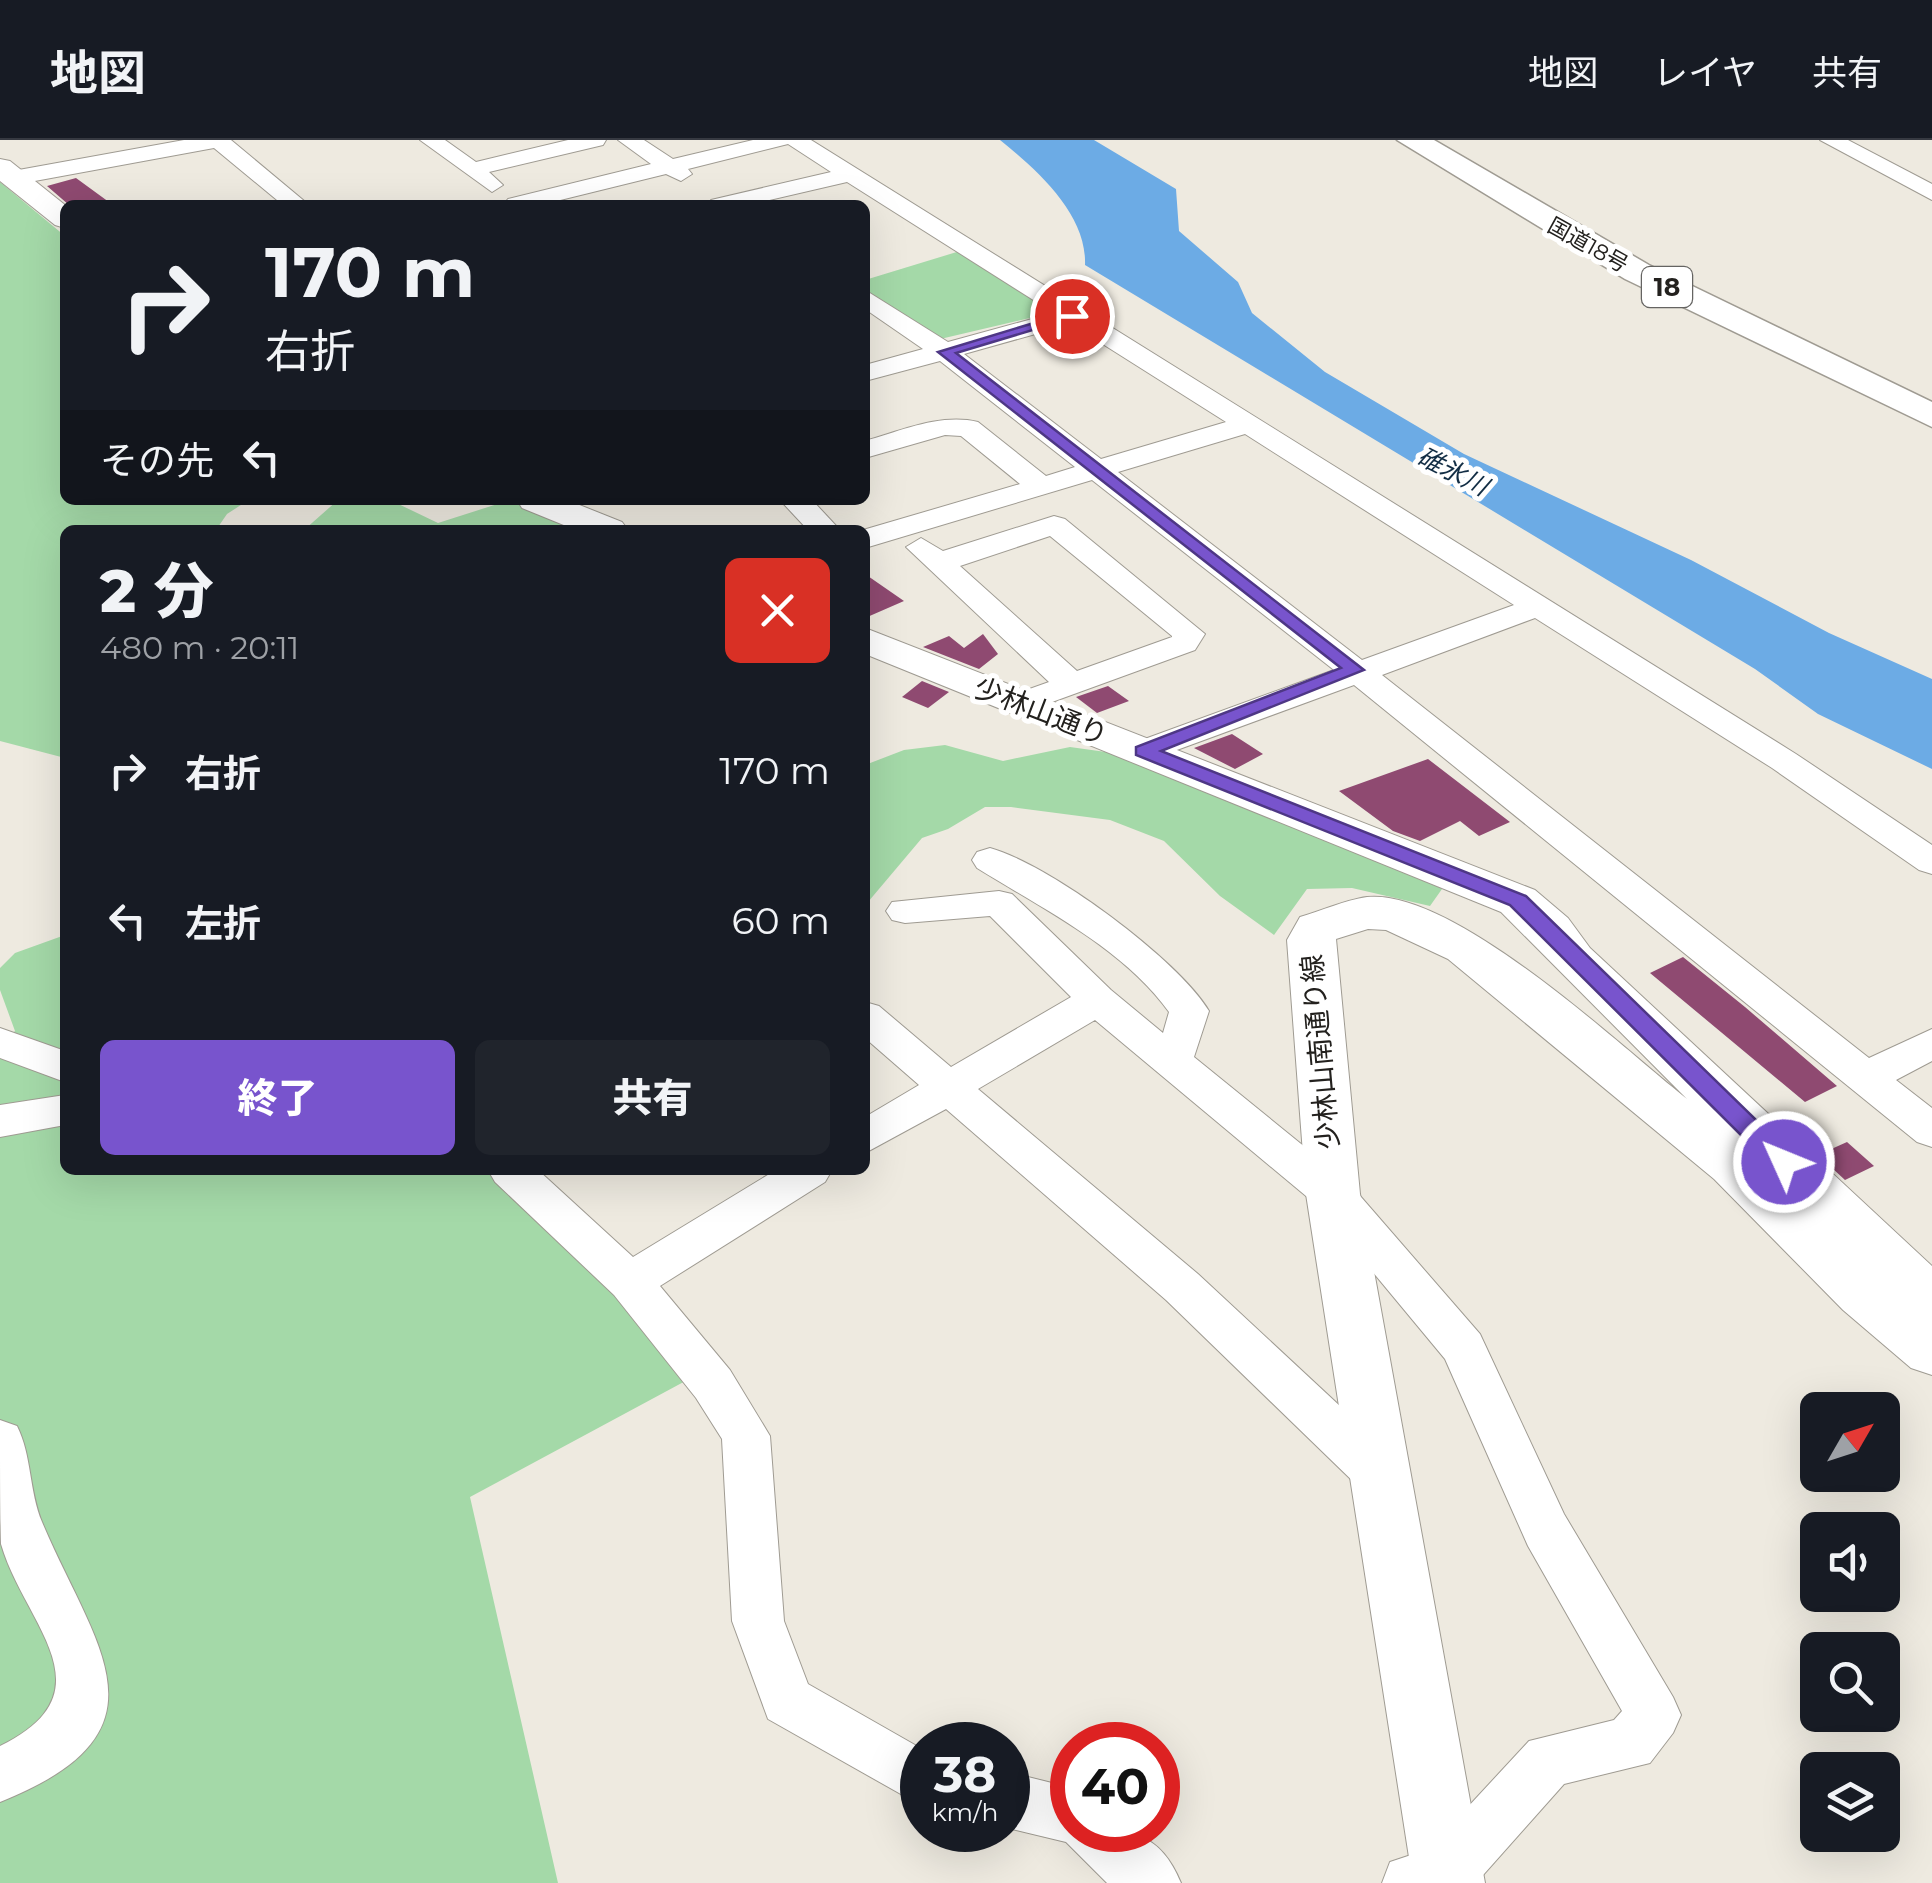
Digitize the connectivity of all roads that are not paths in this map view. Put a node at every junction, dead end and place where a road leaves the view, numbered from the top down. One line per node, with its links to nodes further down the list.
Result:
1 (219, 140): 13 (street); 16 (street)
2 (431, 140): 12 (street)
3 (596, 140): 10 (street)
4 (629, 140): 11 (street)
5 (780, 140): 11 (street)
6 (796, 140): 14 (street)
7 (1412, 140): 27 (highway, 国道18号 / 18)
8 (1444, 140): 26 (highway, 国道18号 / 18)
9 (1831, 140): 15 (street)
10 (537, 146): 12 (street)
11 (671, 167): 18 (street); 19 (street)
12 (472, 170): 17 (street)
13 (6, 172): 21 (street)
14 (850, 174): 20 (street); 23 (street)
15 (1932, 192)
16 (291, 200)
17 (511, 200)
18 (537, 200)
19 (716, 200)
20 (743, 200)
21 (60, 214)
22 (870, 301): 24 (street)
23 (1072, 316): 24 (street); 28 (street)
24 (945, 352): 25 (street); 30 (street)
25 (870, 372)
26 (1932, 394)
27 (1932, 416)
28 (1247, 425): 30 (street); 39 (street)
29 (870, 449): 31 (street)
30 (1096, 470): 31 (street); 41 (street)
31 (1041, 486): 36 (street)
32 (553, 505): 34 (street)
33 (800, 505): 35 (street)
34 (593, 516)
35 (820, 525)
36 (899, 528): 37 (street); 38 (street)
37 (870, 537)
38 (938, 563): 42 (street); 42 (street)
39 (1537, 607): 41 (street); 46 (street)
40 (870, 642): 43 (street, 少林山通り)
41 (1355, 670): 44 (street); 54 (street)
42 (1072, 684): 43 (street)
43 (1019, 704): 44 (street, 少林山通り)
44 (1143, 751): 64 (street, 少林山通り)
45 (990, 860): 52 (street)
46 (1932, 862)
47 (905, 910): 48 (street)
48 (1096, 1000): 52 (street); 55 (street)
49 (870, 1020): 55 (street)
50 (0, 1042): 53 (street)
51 (1932, 1043): 54 (street)
52 (1167, 1058): 62 (street)
53 (60, 1065)
54 (1865, 1078): 58 (street)
55 (947, 1088): 59 (street); 67 (street)
56 (60, 1111): 57 (street)
57 (0, 1122)
58 (1932, 1132)
59 (870, 1134)
60 (515, 1175): 63 (street)
61 (801, 1175): 63 (street)
62 (1332, 1194): 65 (street, 少林山南通り線); 67 (street, 少林山南通り線); 71 (street)
63 (630, 1282): 68 (street)
64 (1932, 1302)
65 (1932, 1351)
66 (0, 1442): 69 (street)
67 (1380, 1475): 71 (street, 少林山南通り線)
68 (900, 1766)
69 (0, 1776)
70 (1115, 1852): 72 (street)
71 (1435, 1880)
72 (1152, 1883)

